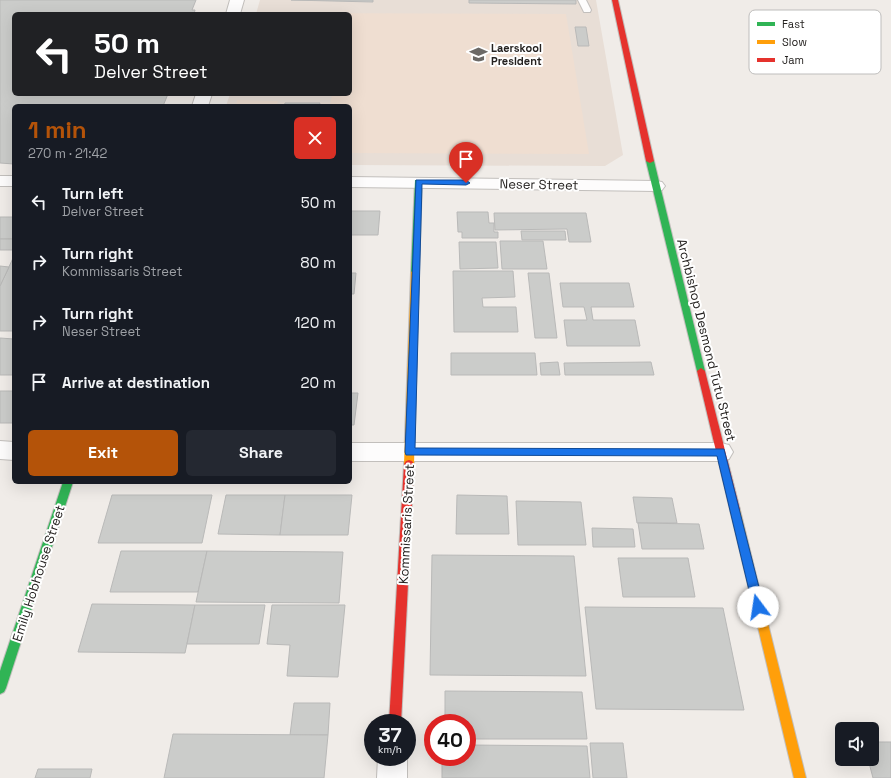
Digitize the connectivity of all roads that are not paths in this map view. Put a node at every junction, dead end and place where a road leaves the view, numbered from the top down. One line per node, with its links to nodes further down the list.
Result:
1 (238, 0): 5 (street)
2 (582, 0): 4 (lane)
3 (615, 0): 10 (street, Archbishop Desmond Tutu Street)
4 (587, 10)
5 (233, 12)
6 (0, 181): 7 (street)
7 (12, 181)
8 (352, 182): 9 (street, Neser Street)
9 (418, 182): 10 (street, Neser Street); 14 (street, Kommissaris Street)
10 (656, 186): 15 (street, Archbishop Desmond Tutu Street)
11 (0, 450): 12 (street)
12 (12, 451)
13 (352, 452): 14 (street)
14 (410, 452): 15 (street); 18 (street, Kommissaris Street)
15 (721, 452): 21 (street, Archbishop Desmond Tutu Street)
16 (67, 484): 17 (street, Emily Hobhouse Street)
17 (0, 688)
18 (395, 714)
19 (393, 766): 20 (street)
20 (392, 778)
21 (800, 778)

